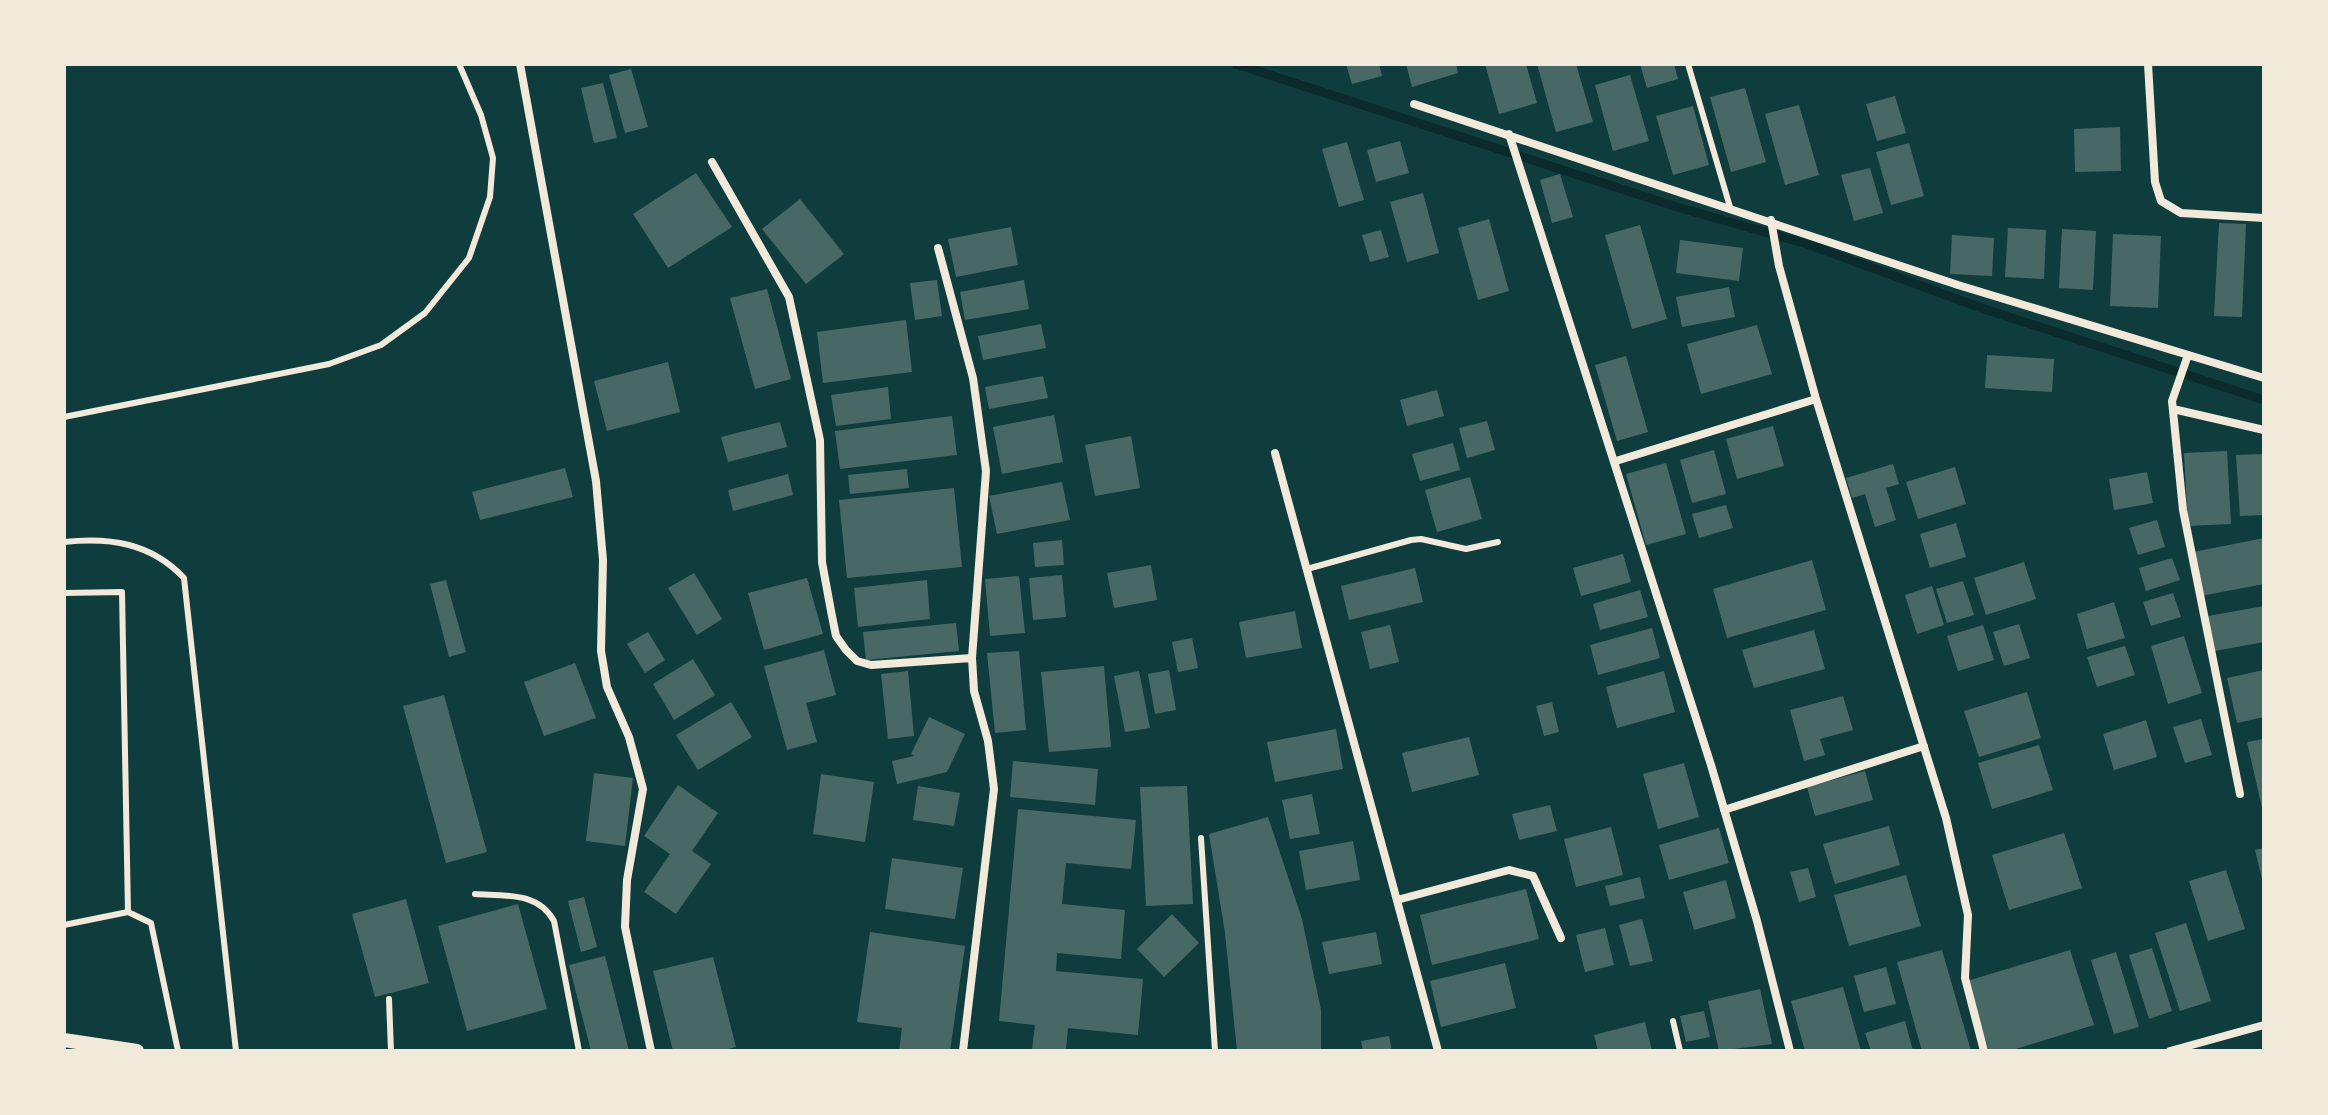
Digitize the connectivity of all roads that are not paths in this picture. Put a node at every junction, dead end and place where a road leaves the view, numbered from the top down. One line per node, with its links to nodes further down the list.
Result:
1 (459, 64): 16 (lane)
2 (520, 64): 43 (street)
3 (1688, 64): 8 (lane)
4 (2148, 64): 9 (street)
5 (1414, 104): 6 (street)
6 (1510, 139): 8 (street); 19 (street)
7 (712, 162): 24 (street)
8 (1730, 207): 10 (street)
9 (2264, 218)
10 (1771, 224): 12 (street); 14 (street)
11 (938, 248): 24 (street)
12 (2188, 355): 13 (street); 15 (street)
13 (2264, 378)
14 (1816, 399): 19 (street); 25 (street)
15 (2173, 409): 17 (street); 26 (street)
16 (64, 417)
17 (2264, 430)
18 (1275, 453): 22 (street)
19 (1616, 461): 27 (street)
20 (64, 542): 40 (lane)
21 (1498, 542): 22 (lane)
22 (1307, 569): 30 (street)
23 (64, 593): 31 (lane)
24 (972, 658): 44 (street)
25 (1924, 746): 27 (street); 49 (street)
26 (2240, 794)
27 (1724, 810): 48 (street)
28 (1201, 838): 45 (lane)
29 (475, 894): 42 (lane)
30 (1397, 900): 33 (street); 46 (street)
31 (128, 912): 32 (lane); 39 (lane)
32 (64, 925)
33 (1561, 938)
34 (389, 999): 41 (lane)
35 (1673, 1021): 47 (lane)
36 (2264, 1025): 50 (street)
37 (64, 1040): 38 (street)
38 (137, 1051)
39 (178, 1051)
40 (236, 1051)
41 (391, 1051)
42 (579, 1051)
43 (651, 1051)
44 (963, 1051)
45 (1215, 1051)
46 (1438, 1051)
47 (1680, 1051)
48 (1790, 1051)
49 (1984, 1051)
50 (2170, 1051)

